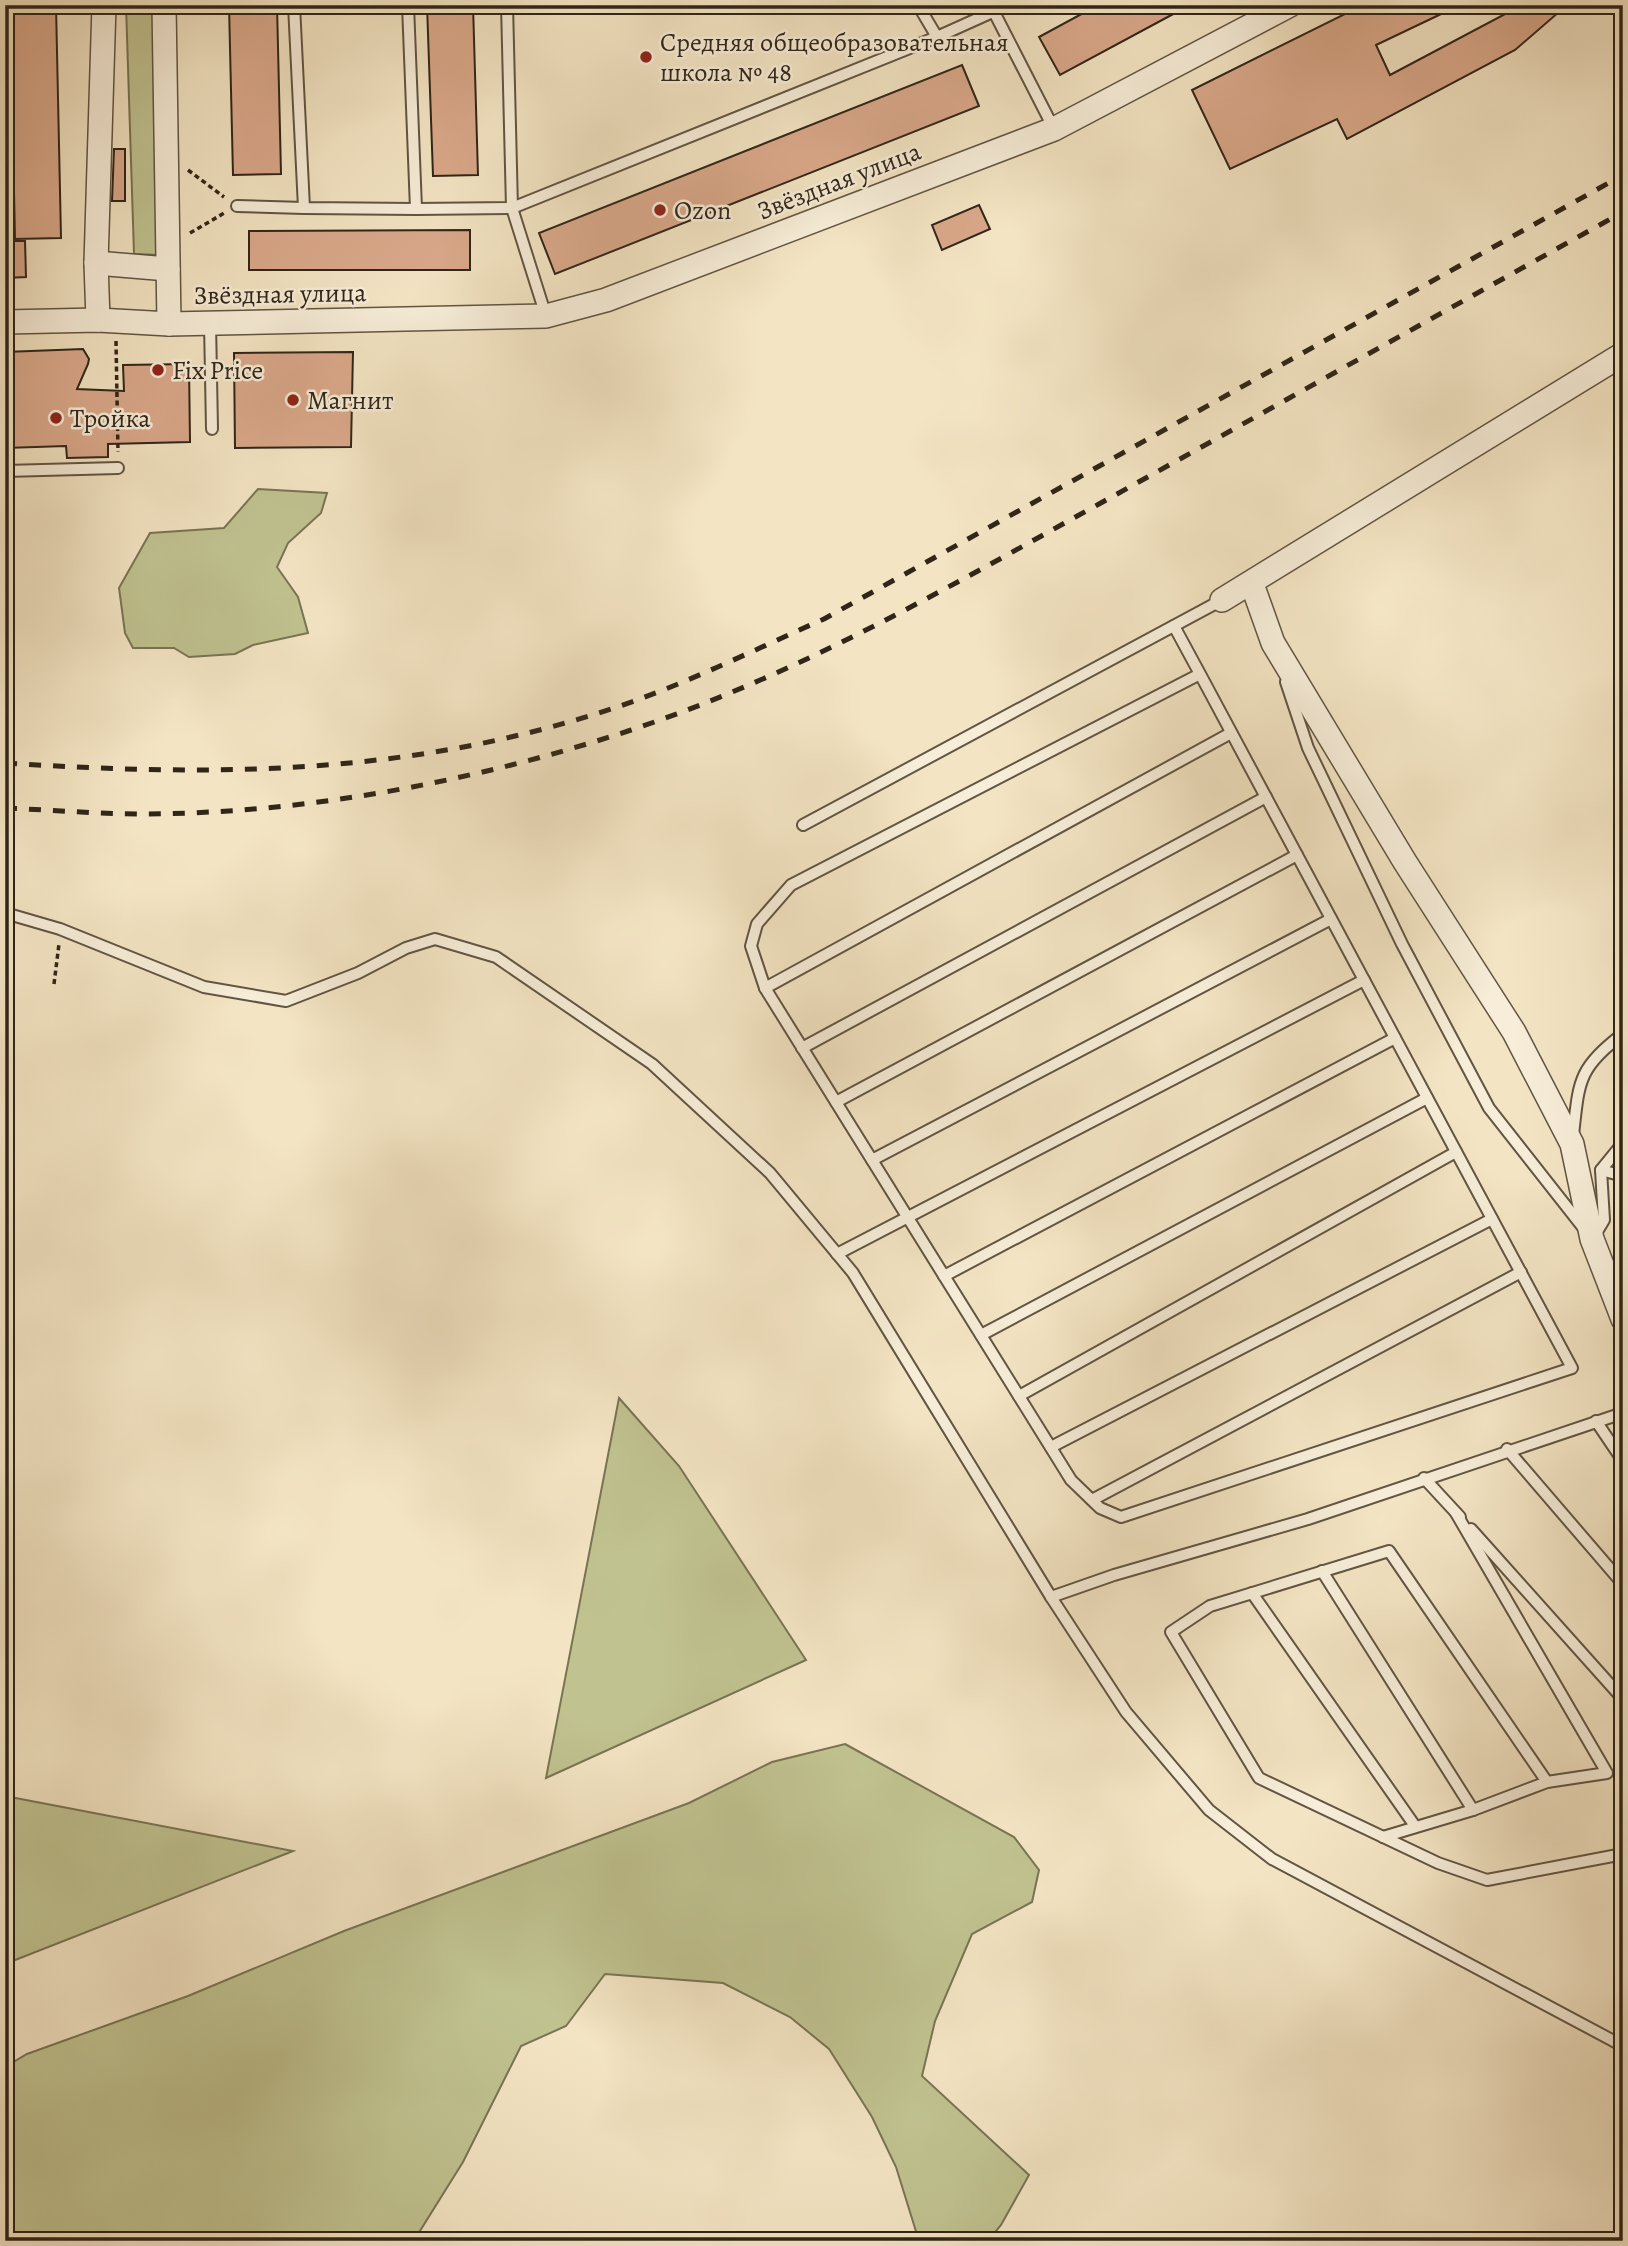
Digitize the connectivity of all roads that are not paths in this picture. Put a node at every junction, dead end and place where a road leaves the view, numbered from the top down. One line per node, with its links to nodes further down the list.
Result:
1 (104, 5): 17 (street)
2 (164, 5): 16 (street)
3 (294, 5): 13 (lane)
4 (408, 5): 15 (lane)
5 (507, 5): 14 (lane)
6 (918, 5): 10 (lane)
7 (1008, 5): 9 (lane)
8 (1290, 5): 11 (street, Звёздная улица)
9 (994, 12): 10 (lane); 11 (lane)
10 (937, 37): 14 (lane)
11 (1054, 129): 18 (street, Звёздная улица)
12 (237, 206): 13 (lane)
13 (304, 208): 15 (lane)
14 (512, 208): 15 (lane); 18 (lane)
15 (416, 209)
16 (168, 258): 17 (street); 22 (street)
17 (96, 263): 19 (street)
18 (546, 316): 21 (street, Звёздная улица)
19 (107, 320): 20 (street, Звёздная улица); 22 (street, Звёздная улица)
20 (5, 322)
21 (210, 323): 22 (street, Звёздная улица); 24 (lane)
22 (169, 324)
23 (1623, 354): 27 (street)
24 (212, 429)
25 (118, 468): 26 (lane)
26 (5, 471)
27 (1251, 584): 28 (street); 30 (street)
28 (1222, 600): 29 (lane)
29 (1174, 626): 31 (lane); 34 (lane)
30 (1273, 643): 46 (street); 53 (lane)
31 (1200, 674): 32 (lane); 39 (lane)
32 (1231, 733): 33 (lane); 39 (lane)
33 (1266, 797): 35 (lane); 42 (lane)
34 (803, 825)
35 (1297, 855): 37 (lane); 44 (lane)
36 (5, 913): 54 (lane)
37 (1331, 919): 38 (lane); 48 (lane)
38 (1364, 980): 41 (lane); 51 (lane)
39 (765, 988): 42 (lane)
40 (1623, 1034): 46 (lane)
41 (1395, 1038): 43 (lane); 56 (lane)
42 (802, 1048): 44 (lane)
43 (1427, 1098): 47 (lane); 59 (lane)
44 (836, 1102): 48 (lane)
45 (1623, 1143): 49 (lane)
46 (1572, 1144): 53 (street)
47 (1457, 1152): 52 (lane); 60 (lane)
48 (872, 1160): 51 (lane)
49 (1601, 1170): 50 (lane); 53 (lane)
50 (1623, 1176)
51 (907, 1216): 54 (lane); 56 (lane)
52 (1492, 1219): 55 (lane); 63 (lane)
53 (1592, 1239): 57 (street)
54 (837, 1254): 72 (lane)
55 (1521, 1272): 67 (lane); 67 (lane)
56 (944, 1276): 59 (lane)
57 (1618, 1294): 58 (street)
58 (1623, 1319)
59 (981, 1335): 60 (lane)
60 (1019, 1396): 63 (lane)
61 (1623, 1406): 62 (lane)
62 (1596, 1421): 64 (lane); 65 (lane)
63 (1051, 1447): 67 (lane)
64 (1507, 1450): 66 (lane); 70 (lane)
65 (1623, 1461)
66 (1424, 1478): 68 (lane); 72 (lane)
67 (1092, 1500)
68 (1456, 1513): 73 (lane); 74 (lane)
69 (1322, 1571): 71 (lane); 74 (lane); 75 (lane)
70 (1623, 1584)
71 (1252, 1593): 76 (lane); 77 (lane)
72 (1051, 1597): 79 (lane)
73 (1623, 1699)
74 (1547, 1782): 75 (lane)
75 (1473, 1810): 76 (lane)
76 (1415, 1826): 77 (lane)
77 (1383, 1837): 78 (lane)
78 (1623, 1854)
79 (1623, 2046)

